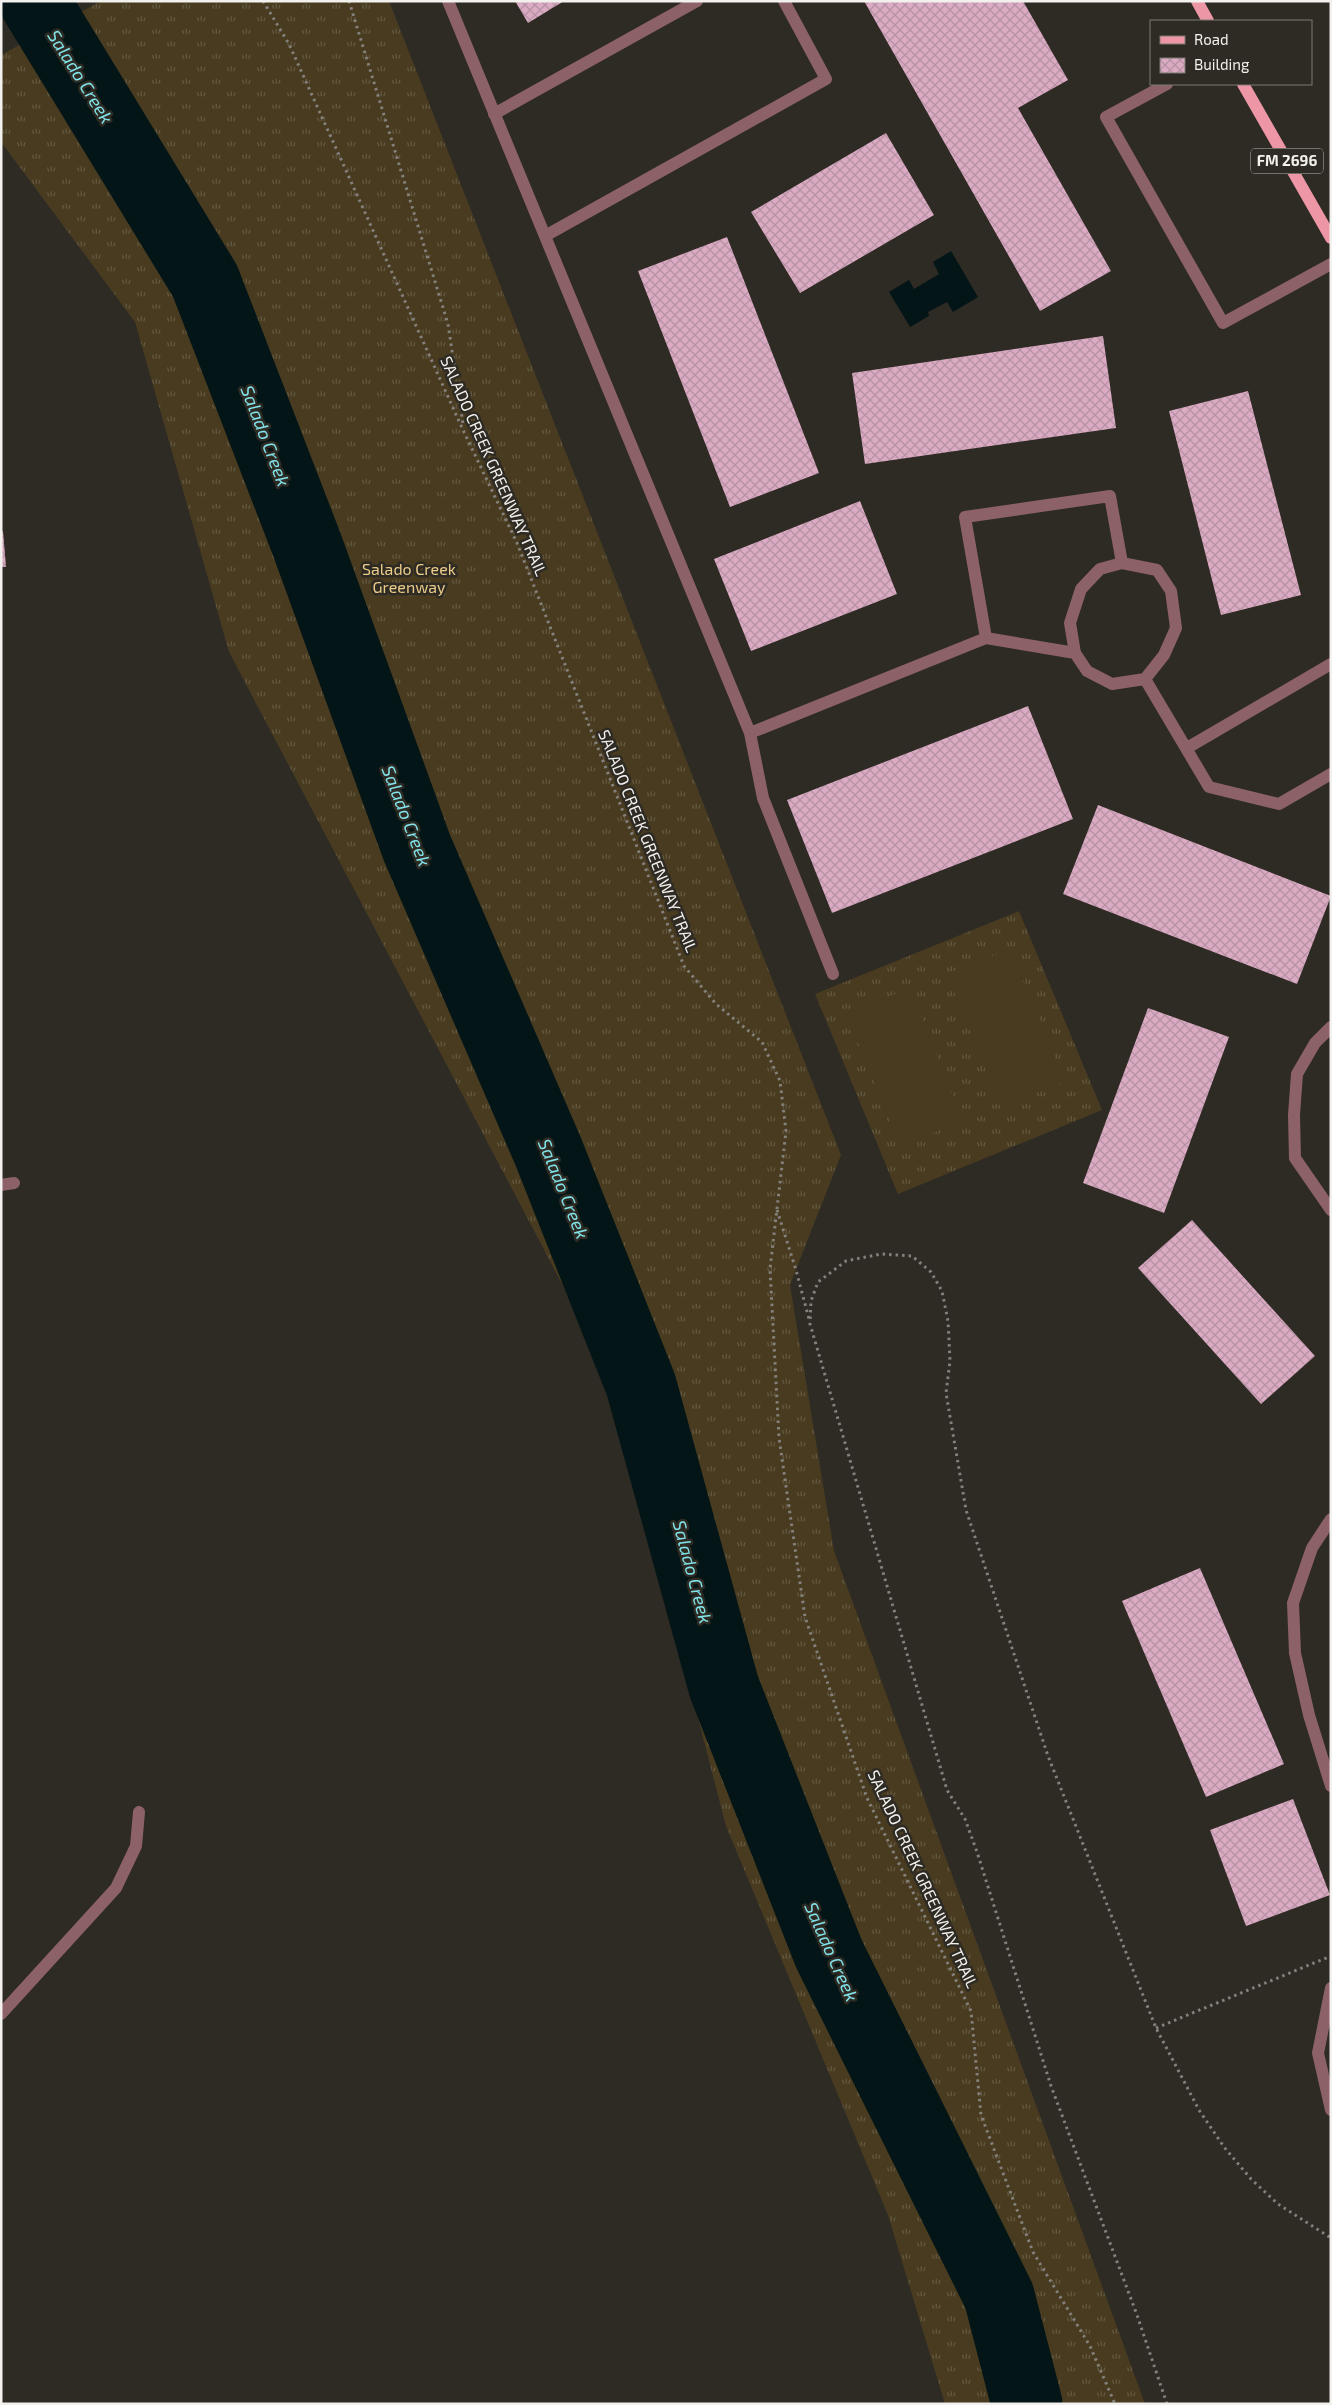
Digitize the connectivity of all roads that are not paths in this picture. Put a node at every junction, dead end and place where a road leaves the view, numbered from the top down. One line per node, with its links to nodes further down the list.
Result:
1 (448, 1): 8 (street)
2 (698, 1): 8 (street)
3 (784, 1): 9 (street)
4 (1197, 1): 5 (main road)
5 (1207, 20)
6 (1165, 85): 11 (street)
7 (1244, 85): 10 (main road, FM 2696)
8 (494, 114): 9 (street)
9 (545, 236): 17 (street)
10 (1331, 238)
11 (1331, 264)
12 (1122, 563): 13 (street); 14 (street); 16 (street)
13 (986, 638): 14 (street); 17 (street)
14 (1075, 653): 16 (street)
15 (1331, 664): 18 (street)
16 (1145, 679): 18 (street)
17 (750, 732): 20 (street)
18 (1187, 748): 19 (street)
19 (1331, 774)
20 (833, 974)
21 (1331, 1027): 22 (street)
22 (1331, 1210)
23 (1331, 1519): 24 (street)
24 (1331, 1786)
25 (139, 1812): 27 (street)
26 (1331, 1988): 28 (street)
27 (1, 2014)
28 (1331, 2110)

